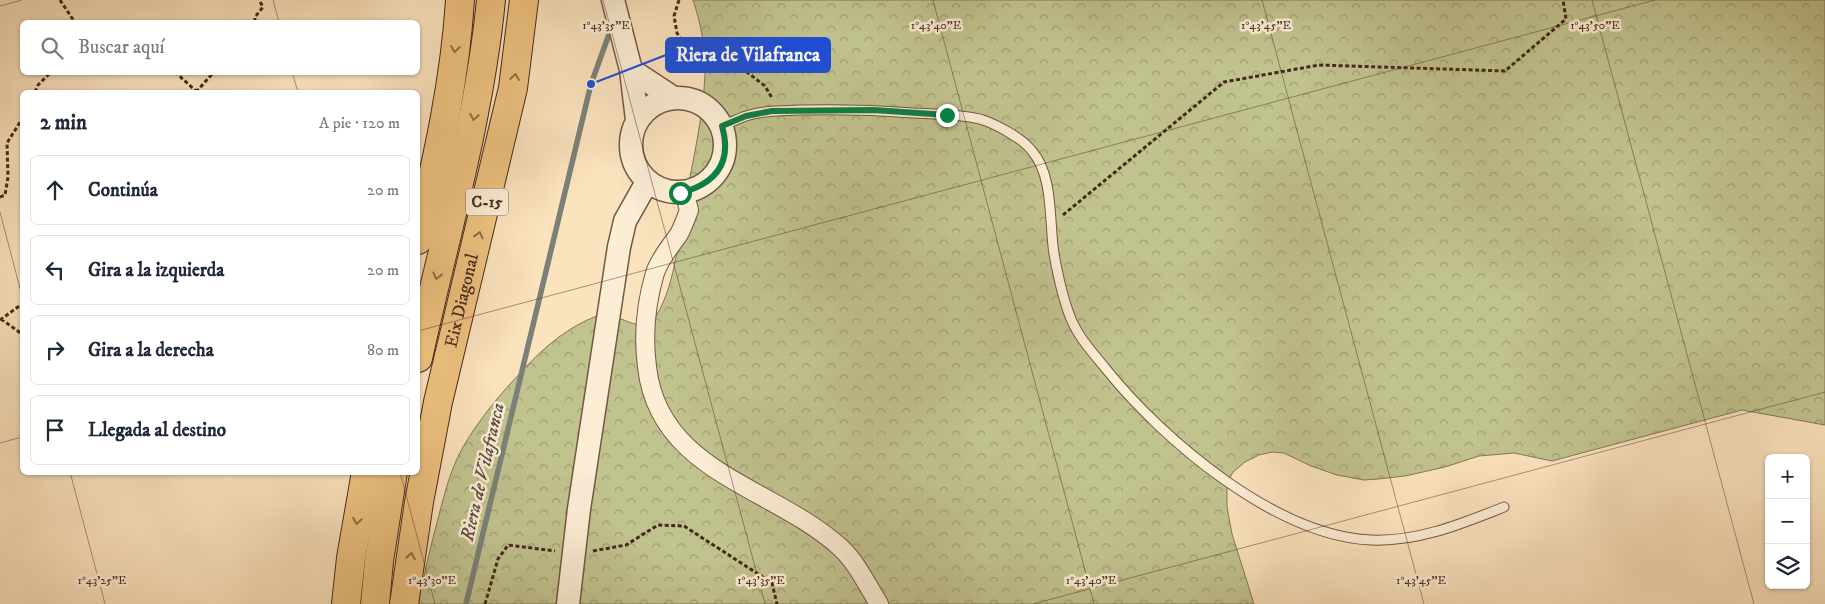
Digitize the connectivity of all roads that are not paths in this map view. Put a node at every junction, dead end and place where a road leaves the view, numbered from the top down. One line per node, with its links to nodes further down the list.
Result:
1 (460, 0): 11 (highway, one-way to 11)
2 (491, 0): 12 (highway, Eix Diagonal / C-15, one-way to 12)
3 (524, 0): 18 (highway, Eix Diagonal / C-15, one-way to 3)
4 (612, 0): 5 (street)
5 (632, 70): 6 (street); 7 (street)
6 (672, 97): 7 (street); 8 (street)
7 (637, 120): 9 (street)
8 (722, 126): 10 (street); 15 (lane)
9 (647, 182): 10 (street); 19 (street)
10 (684, 192): 20 (street)
11 (420, 231)
12 (420, 349)
13 (365, 475): 16 (highway, one-way to 16)
14 (393, 475): 17 (highway)
15 (1504, 507)
16 (346, 604)
17 (375, 604)
18 (404, 604)
19 (568, 604)
20 (879, 604)

